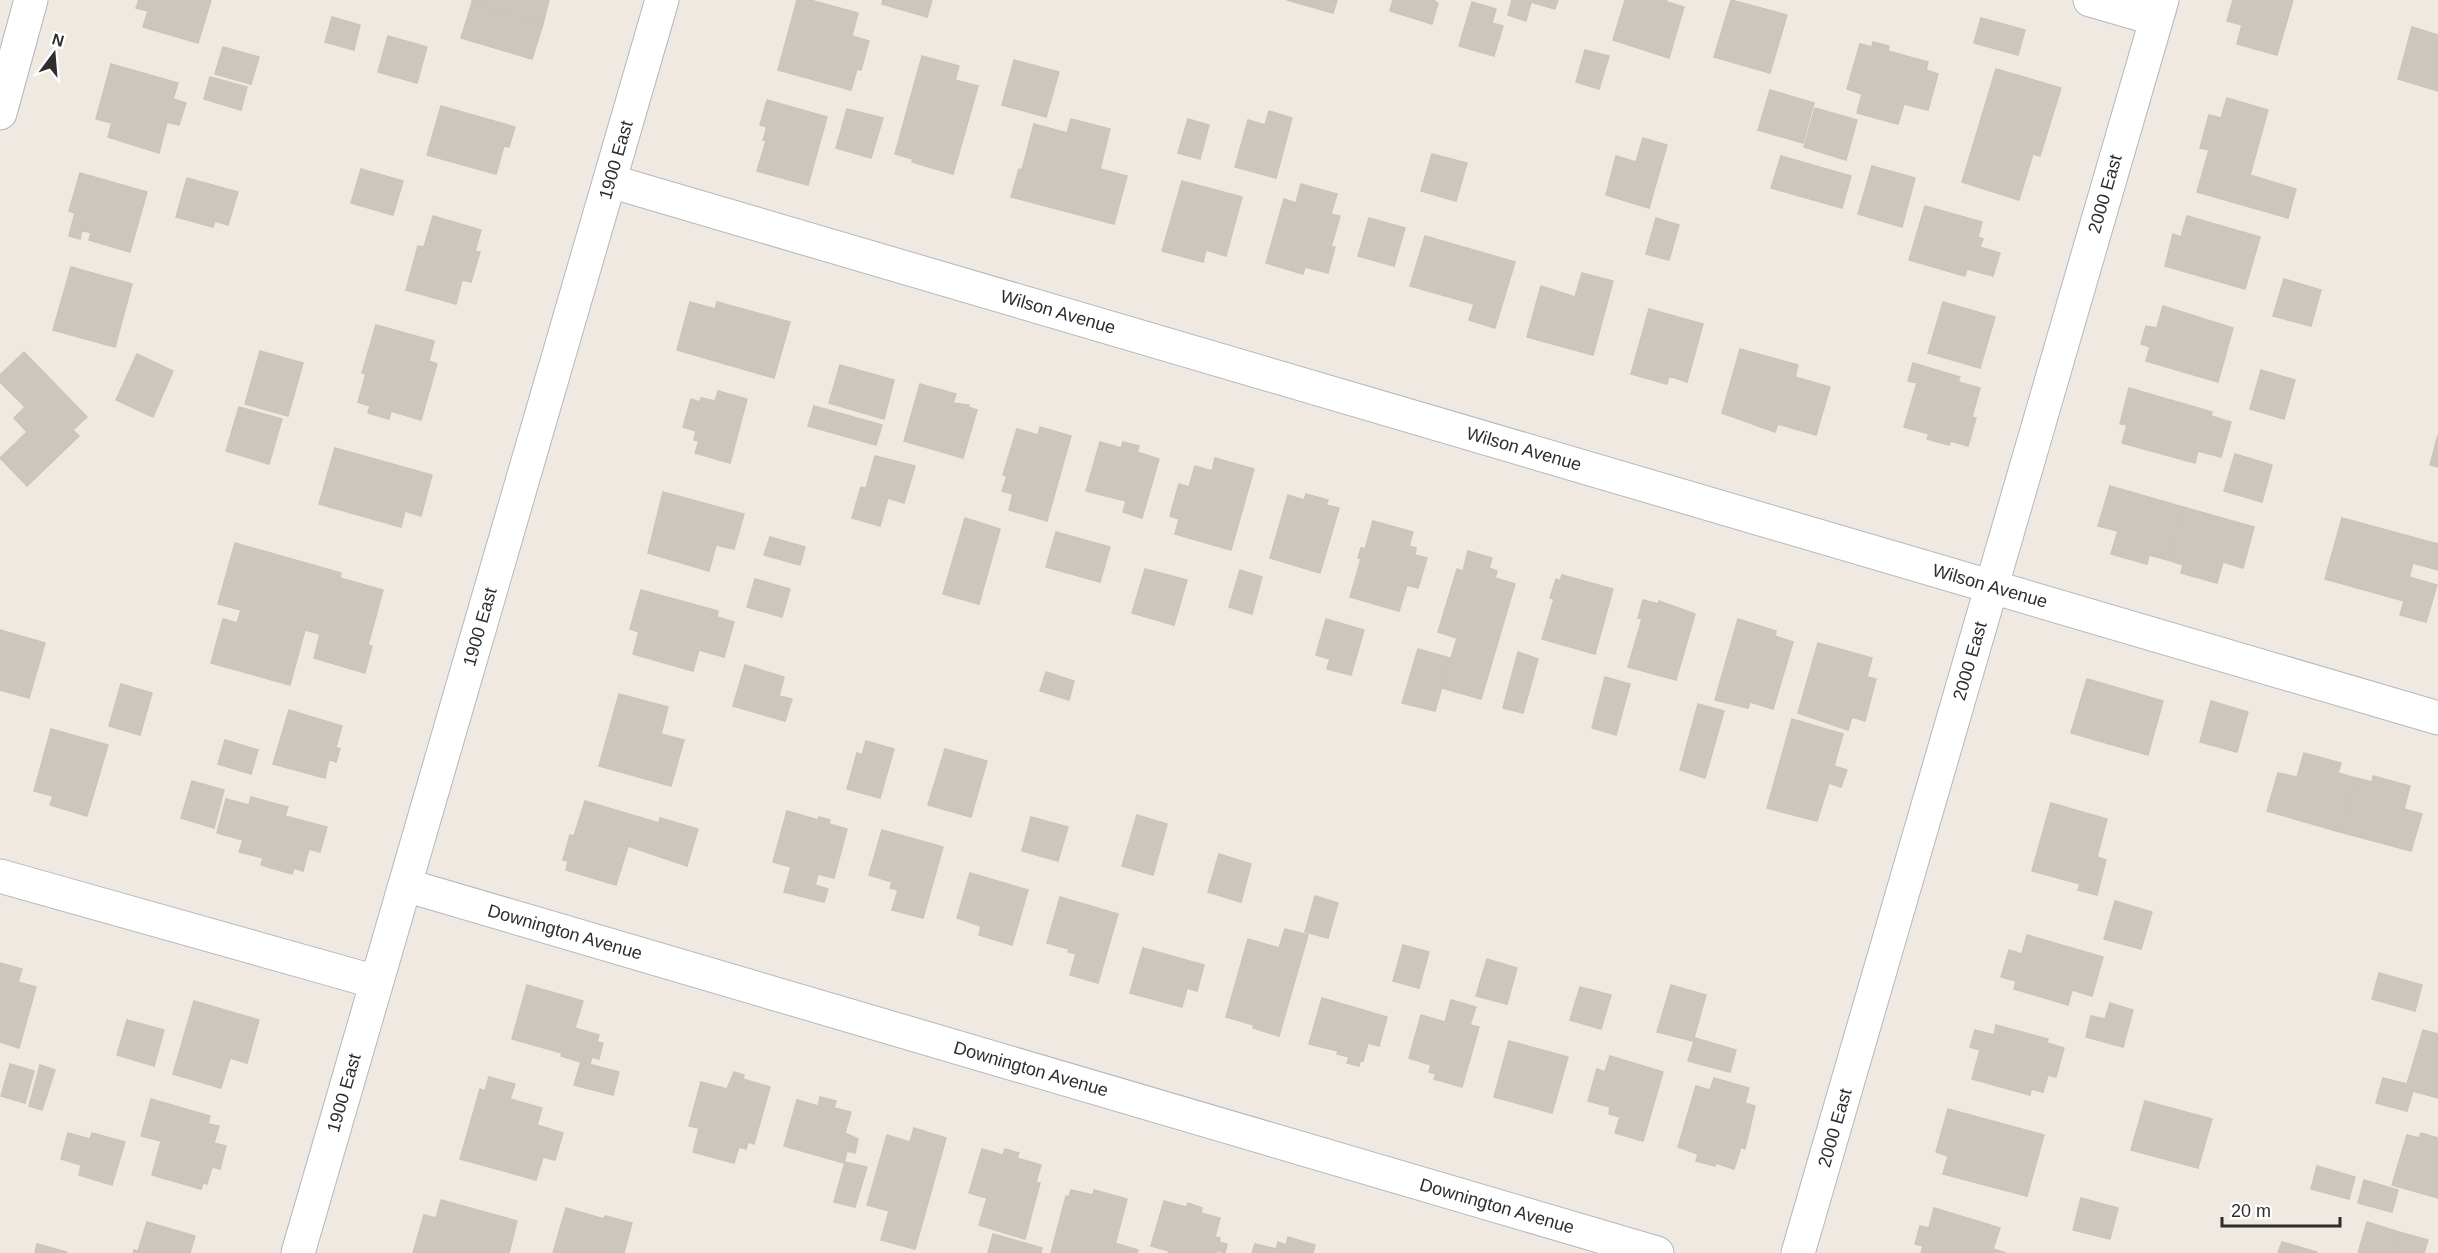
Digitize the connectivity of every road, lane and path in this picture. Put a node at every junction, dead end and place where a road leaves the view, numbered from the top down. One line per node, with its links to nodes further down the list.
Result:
1 (32, 0): 5 (street)
2 (662, 0): 6 (street, 1900 East)
3 (2090, 0): 4 (street)
4 (2159, 10): 7 (street, 2000 East)
5 (0, 112)
6 (609, 181): 7 (street, Wilson Avenue); 10 (street, 1900 East)
7 (1992, 586): 8 (street, Wilson Avenue); 14 (street, 2000 East)
8 (2438, 718)
9 (0, 876): 11 (street)
10 (405, 885): 11 (street, 1900 East); 13 (street, Downington Avenue)
11 (376, 982): 12 (street, 1900 East)
12 (298, 1253)
13 (1657, 1253)
14 (1798, 1253)

